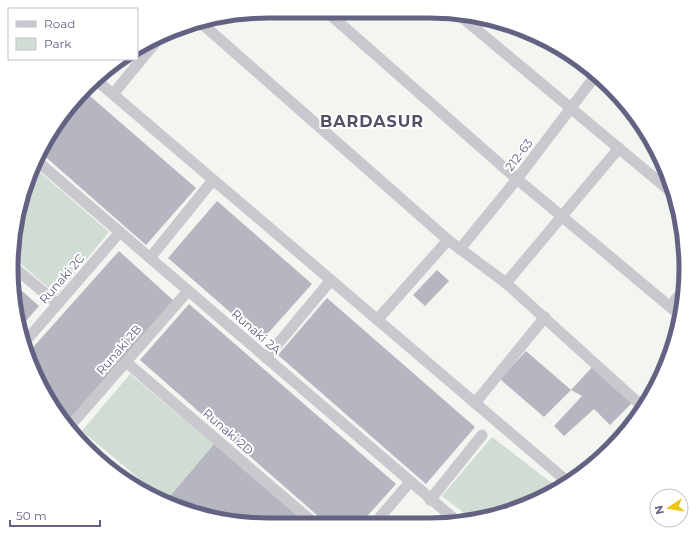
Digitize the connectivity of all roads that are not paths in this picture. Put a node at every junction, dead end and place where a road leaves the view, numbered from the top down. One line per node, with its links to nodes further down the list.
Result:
1 (334, 18): 11 (street)
2 (466, 21): 8 (street)
3 (205, 26): 16 (street)
4 (152, 46): 7 (street)
5 (593, 79): 8 (street, 212-63)
6 (100, 83): 7 (street)
7 (113, 94): 12 (street)
8 (570, 108): 9 (street); 11 (street, 212-63)
9 (619, 148): 13 (street); 14 (street)
10 (40, 165): 15 (street, Runaki 2A)
11 (517, 179): 14 (street); 17 (street, 212-63)
12 (213, 180): 18 (street); 20 (street)
13 (666, 187)
14 (563, 216): 21 (street); 25 (street)
15 (120, 232): 18 (street, Runaki 2A); 24 (street, Runaki 2C)
16 (448, 240): 17 (street); 28 (street)
17 (460, 249): 21 (street)
18 (150, 258): 22 (street, Runaki 2A)
19 (18, 271): 24 (street)
20 (331, 280): 28 (street); 30 (street)
21 (506, 283): 27 (street)
22 (188, 291): 30 (street, Runaki 2A); 31 (street, Runaki 2B)
23 (677, 297): 25 (street)
24 (58, 304): 29 (street, Runaki 2C)
25 (670, 306): 26 (street)
26 (675, 311)
27 (545, 318): 32 (street); 33 (street)
28 (377, 320): 32 (street)
29 (28, 338)
30 (266, 358): 37 (street, Runaki 2A)
31 (126, 362): 34 (street, Runaki 2B); 40 (street, Runaki 2D)
32 (475, 403): 36 (street)
33 (639, 404)
34 (72, 423)
35 (482, 435): 38 (street)
36 (564, 479)
37 (410, 482): 38 (street, Runaki 2A); 41 (street)
38 (430, 500): 39 (street, Runaki 2A)
39 (451, 517)
40 (308, 518)
41 (379, 518)

